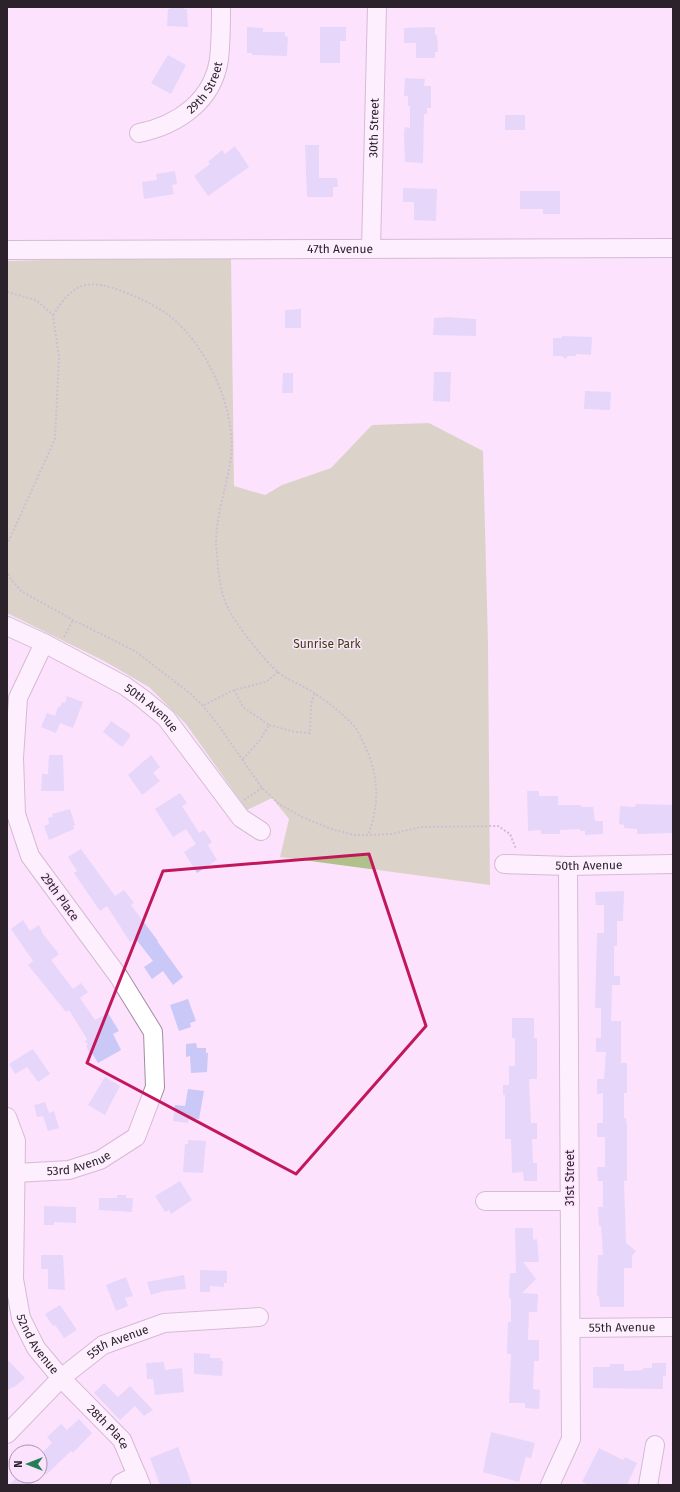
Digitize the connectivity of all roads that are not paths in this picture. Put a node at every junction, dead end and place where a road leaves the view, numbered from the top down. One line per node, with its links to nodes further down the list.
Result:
1 (221, 7): 3 (street, 29th Street)
2 (376, 7): 4 (street, 30th Street)
3 (139, 133)
4 (371, 248): 5 (street, 47th Avenue); 6 (street, 47th Avenue)
5 (673, 248)
6 (7, 250)
7 (7, 626): 8 (street, 50th Avenue)
8 (51, 646): 9 (street, 50th Avenue); 14 (street, 29th Place)
9 (261, 831)
10 (510, 864): 12 (street, 50th Avenue)
11 (673, 864): 12 (street, 50th Avenue)
12 (568, 866): 17 (street, 31st Street)
13 (7, 1117): 15 (street, 52nd Avenue)
14 (136, 1137): 15 (street, 53rd Avenue)
15 (16, 1173): 21 (street, 52nd Avenue)
16 (485, 1202): 17 (street)
17 (570, 1202): 20 (street, 31st Street)
18 (259, 1317): 21 (street, 55th Avenue)
19 (673, 1327): 20 (street, 55th Avenue)
20 (570, 1328): 26 (street, 31st Street)
21 (61, 1378): 22 (street, 55th Avenue); 24 (street, 28th Place)
22 (7, 1434)
23 (655, 1445): 27 (street)
24 (139, 1480): 25 (street)
25 (120, 1485)
26 (550, 1485)
27 (648, 1485)

